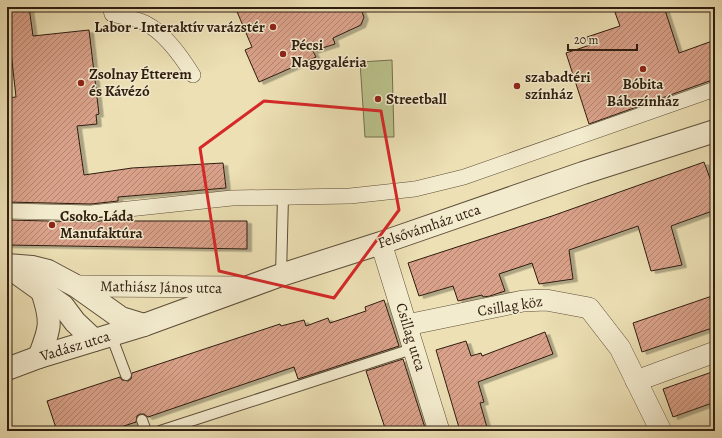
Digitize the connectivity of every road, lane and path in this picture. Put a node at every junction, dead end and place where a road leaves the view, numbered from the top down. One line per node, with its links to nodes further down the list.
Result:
1 (110, 7): 2 (street)
2 (193, 75)
3 (715, 88): 5 (street)
4 (715, 131): 7 (street, Felsővámház utca)
5 (284, 197): 6 (street); 9 (lane)
6 (7, 211)
7 (381, 243): 9 (street, Felsővámház utca); 14 (street, Csillag utca)
8 (7, 265): 10 (street, Mathiász János utca); 12 (street, Mathiász János utca)
9 (281, 274): 11 (street, Felsővámház utca)
10 (76, 286): 11 (street, Mathiász János utca); 13 (street, Mathiász János utca)
11 (246, 287): 13 (street, Felsővámház utca)
12 (42, 291): 15 (street, Mathiász János utca); 18 (street)
13 (144, 325): 15 (street, Vadász utca)
14 (407, 325): 16 (street, Csillag utca); 21 (street, Csillag köz)
15 (102, 337): 18 (street, Vadász utca); 20 (lane)
16 (415, 348): 24 (lane); 25 (street, Csillag utca)
17 (715, 352): 21 (street)
18 (40, 357): 19 (street, Vadász utca)
19 (7, 369)
20 (126, 375)
21 (636, 381): 26 (street, Csillag köz)
22 (142, 420): 23 (lane)
23 (146, 431)
24 (160, 431)
25 (439, 431)
26 (661, 431)

